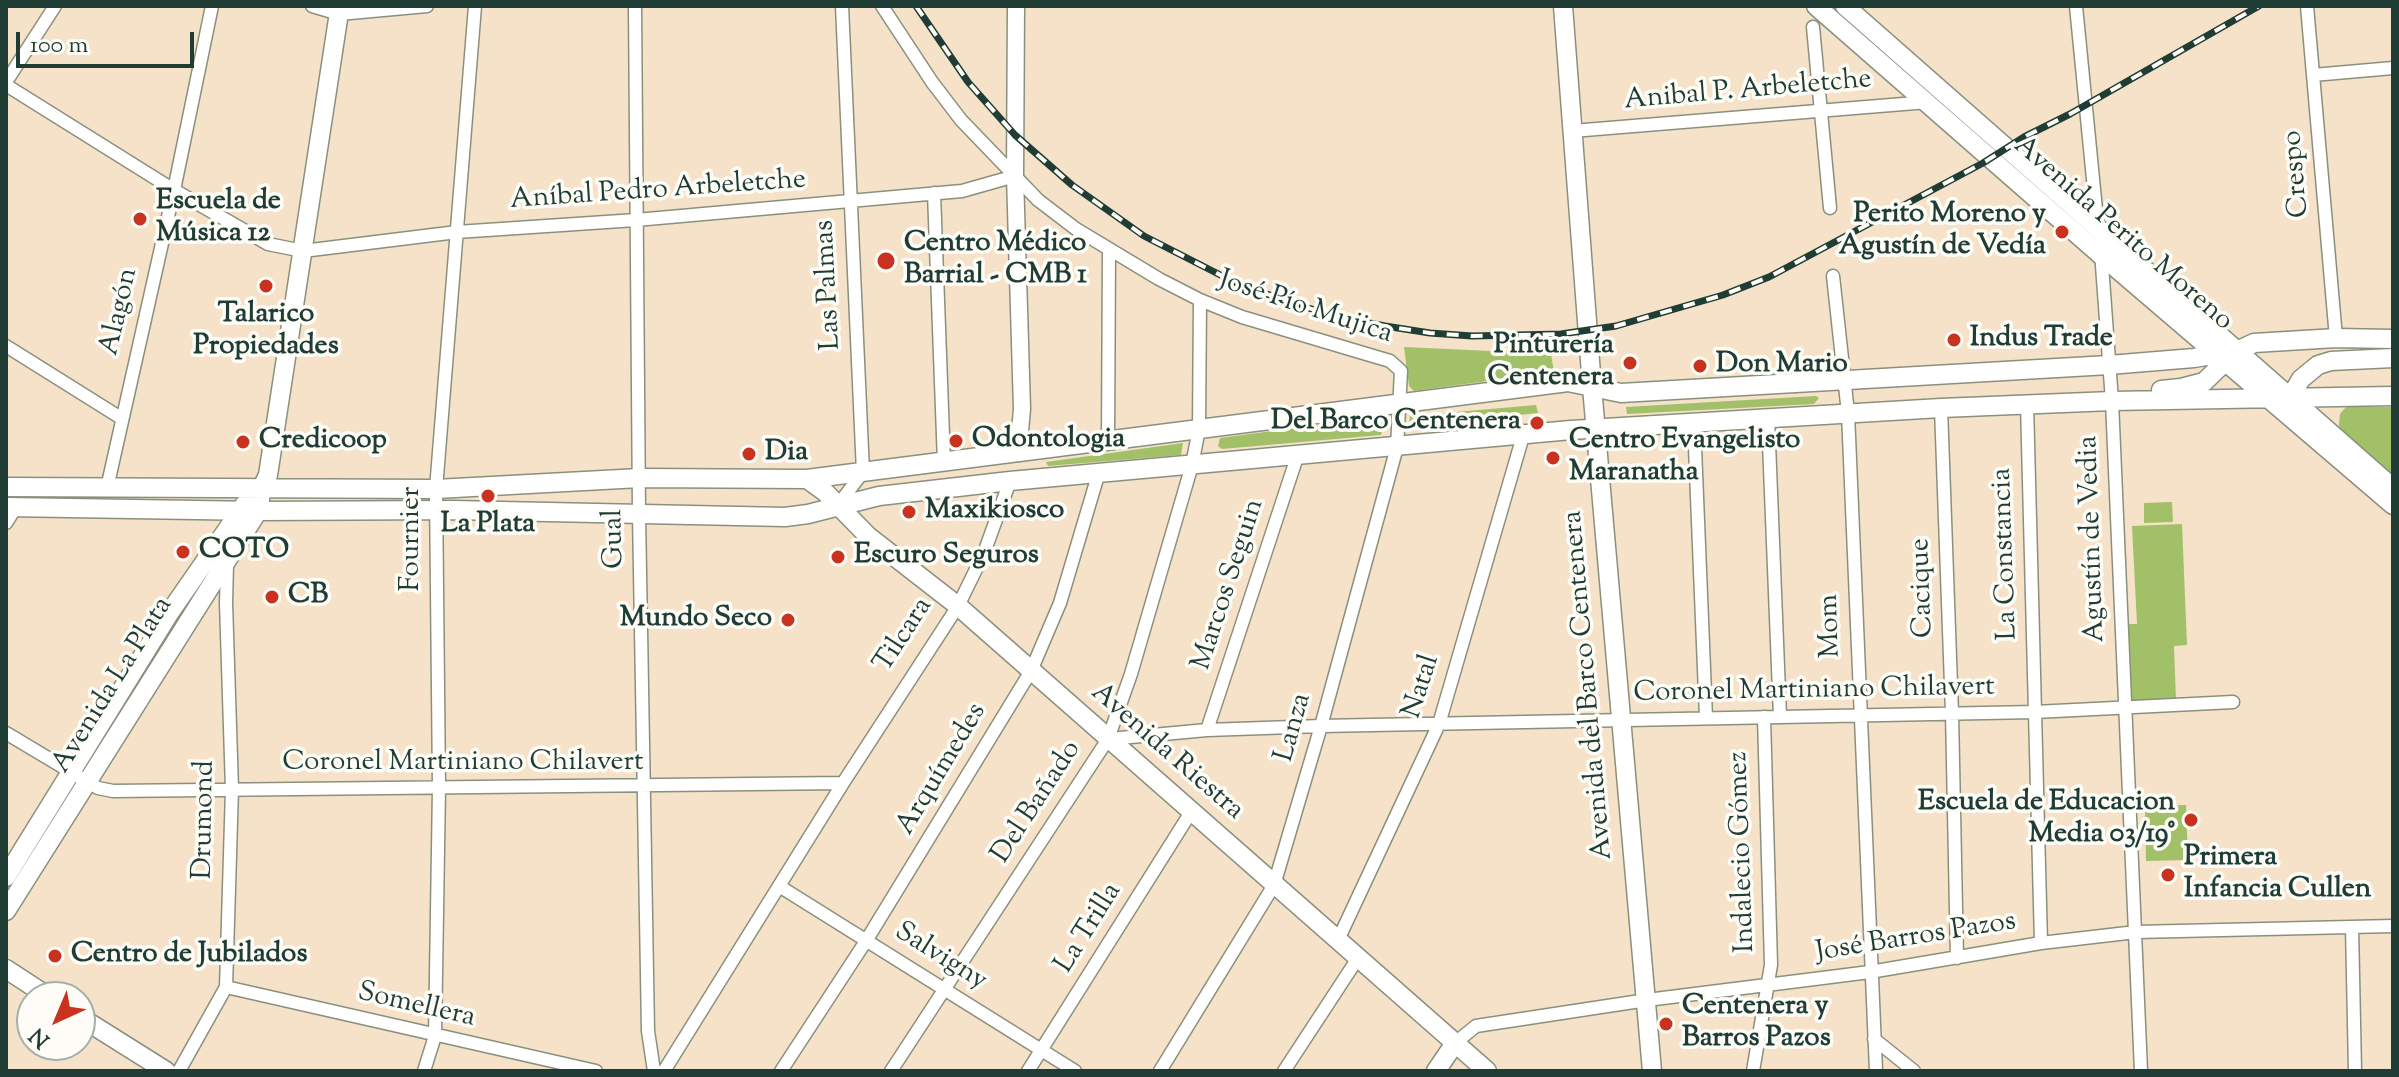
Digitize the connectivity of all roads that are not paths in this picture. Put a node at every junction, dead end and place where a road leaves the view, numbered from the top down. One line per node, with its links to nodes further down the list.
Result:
1 (55, 6): 19 (street)
2 (212, 6): 24 (street, Alagón)
3 (312, 6): 15 (street)
4 (427, 6): 15 (street)
5 (475, 6): 30 (street, Fournier)
6 (635, 6): 28 (street, Gual)
7 (842, 6): 26 (street, Las Palmas)
8 (882, 6): 23 (street, José Pío Mujica)
9 (1016, 6): 23 (street, Tilcara)
10 (1563, 6): 22 (main road, Avenida del Barco Centenera)
11 (1816, 6): 20 (main road, Avenida Perito Moreno)
12 (1845, 6): 29 (main road, Avenida Perito Moreno)
13 (2076, 6): 29 (street, Agustín de Vedia)
14 (2307, 6): 18 (street, Crespo)
15 (340, 10): 32 (main road, Avenida La Plata)
16 (1813, 27): 21 (street)
17 (2393, 68): 18 (street)
18 (2313, 75): 36 (street, Crespo)
19 (6, 83): 24 (street)
20 (1929, 102): 21 (street, Anibal P. Arbeletche); 33 (main road, Avenida Perito Moreno)
21 (1821, 110): 22 (street, Anibal P. Arbeletche); 27 (street)
22 (1572, 131): 44 (main road, Avenida del Barco Centenera)
23 (1015, 176): 25 (street, Aníbal Pedro Arbeletche); 31 (street, José Pío Mujica); 61 (street, Tilcara)
24 (174, 190): 32 (street); 53 (street, Alagón)
25 (934, 193): 26 (street, Aníbal Pedro Arbeletche); 63 (street)
26 (850, 201): 28 (street, Aníbal Pedro Arbeletche); 65 (street, Las Palmas)
27 (1830, 208)
28 (636, 220): 30 (street, Aníbal Pedro Arbeletche); 67 (street, Gual)
29 (2097, 227): 33 (street, Agustín de Vedia); 39 (main road, Avenida Perito Moreno)
30 (457, 232): 32 (street, Aníbal Pedro Arbeletche); 74 (street, Fournier)
31 (1109, 250): 35 (street, José Pío Mujica); 59 (street)
32 (303, 251): 72 (main road, Avenida La Plata)
33 (2102, 256): 39 (main road, Avenida Perito Moreno); 41 (street, Agustín de Vedia)
34 (1833, 276): 43 (street, Mom)
35 (1200, 300): 42 (street, José Pío Mujica); 56 (street, Del Bañado)
36 (2336, 338): 37 (main road); 39 (main road)
37 (2393, 339)
38 (6, 346): 53 (street)
39 (2226, 356): 41 (main road); 46 (main road, Avenida Perito Moreno); 47 (main road); 50 (main road, Avenida Perito Moreno)
40 (2393, 358): 50 (main road)
41 (2109, 365): 43 (main road); 47 (street, Agustín de Vedia)
42 (1401, 371): 48 (street, Lanza)
43 (1846, 380): 44 (main road); 52 (street, Mom)
44 (1592, 387): 48 (main road); 57 (main road, Avenida del Barco Centenera)
45 (2393, 396): 50 (main road)
46 (2268, 398): 47 (main road); 50 (main road)
47 (2117, 401): 49 (main road); 86 (street, Agustín de Vedia)
48 (1401, 402): 56 (main road); 60 (street, Lanza)
49 (2027, 404): 51 (main road); 87 (street, La Constancia)
50 (2286, 405): 73 (main road, Avenida Perito Moreno); 76 (main road, Avenida Perito Moreno)
51 (1941, 408): 52 (main road); 88 (street, Cacique)
52 (1848, 413): 54 (main road); 89 (street, Mom)
53 (121, 418): 71 (street, Alagón)
54 (1768, 418): 55 (main road); 91 (street, Indalecio Gómez)
55 (1694, 423): 57 (main road); 92 (street)
56 (1199, 429): 59 (main road); 64 (street, Del Bañado)
57 (1596, 429): 58 (main road); 93 (main road, Avenida del Barco Centenera)
58 (1523, 436): 60 (main road); 94 (street, Natal)
59 (1108, 441): 61 (main road)
60 (1397, 447): 62 (main road); 95 (street, Lanza)
61 (1018, 453): 63 (main road); 69 (main road, Tilcara)
62 (1298, 454): 64 (main road); 96 (street, Marcos Seguin)
63 (944, 463): 65 (main road)
64 (1192, 465): 66 (main road); 98 (street, Del Bañado)
65 (863, 472): 68 (main road); 75 (street)
66 (1099, 472): 69 (main road); 84 (street, Arquímedes)
67 (640, 478): 68 (main road); 74 (main road); 81 (street, Gual)
68 (807, 479): 75 (main road, Avenida Riestra)
69 (1010, 481): 75 (main road); 83 (street, Tilcara)
70 (6, 487): 71 (main road)
71 (107, 488): 72 (main road)
72 (262, 488): 74 (main road); 78 (main road, Avenida La Plata); 79 (main road, Avenida La Plata)
73 (2393, 488)
74 (436, 489): 77 (street, Fournier)
75 (838, 505): 81 (main road); 83 (main road, Avenida Riestra)
76 (2393, 505)
77 (436, 510): 79 (main road); 81 (main road); 102 (street, Fournier)
78 (239, 511): 79 (main road); 80 (main road); 99 (main road, Avenida La Plata)
79 (258, 511): 82 (main road, Avenida La Plata)
80 (9, 513)
81 (639, 514): 101 (street, Gual)
82 (228, 557): 99 (main road, Avenida La Plata); 103 (street, Drumond)
83 (958, 606): 84 (main road, Avenida Riestra); 100 (street, Tilcara)
84 (1031, 671): 98 (main road, Avenida Riestra); 113 (street, Arquímedes)
85 (2233, 702): 86 (street, Coronel Martiniano Chilavert)
86 (2125, 706): 87 (street, Coronel Martiniano Chilavert); 111 (street, Agustín de Vedia)
87 (2035, 712): 88 (street, Coronel Martiniano Chilavert); 114 (street, La Constancia)
88 (1952, 713): 89 (street, Coronel Martiniano Chilavert); 116 (street, Cacique)
89 (1860, 716): 91 (street, Coronel Martiniano Chilavert); 118 (street, Mom)
90 (1764, 717): 91 (street, Coronel Martiniano Chilavert); 92 (street, Coronel Martiniano Chilavert); 120 (street, Indalecio Gómez)
91 (1780, 717)
92 (1706, 718): 93 (street, Coronel Martiniano Chilavert)
93 (1622, 720): 94 (street, Coronel Martiniano Chilavert); 123 (main road, Avenida del Barco Centenera)
94 (1439, 724): 95 (street, Coronel Martiniano Chilavert); 112 (street, Natal)
95 (1321, 726): 96 (street, Coronel Martiniano Chilavert); 106 (street, Lanza)
96 (1207, 730): 98 (street, Coronel Martiniano Chilavert)
97 (6, 733): 99 (street, Coronel Martiniano Chilavert)
98 (1108, 739): 104 (main road, Avenida Riestra); 122 (street, Del Bañado)
99 (78, 777): 103 (street, Coronel Martiniano Chilavert); 105 (main road, Avenida La Plata); 108 (main road, Avenida La Plata)
100 (843, 783): 101 (street, Coronel Martiniano Chilavert); 107 (street, Tilcara)
101 (646, 787): 102 (street, Coronel Martiniano Chilavert); 133 (street, Gual)
102 (439, 788): 103 (street, Coronel Martiniano Chilavert); 125 (street, Fournier)
103 (232, 789): 121 (street, Drumond)
104 (1191, 812): 106 (main road, Avenida Riestra); 128 (street, La Trilla)
105 (6, 877)
106 (1274, 885): 112 (main road, Avenida Riestra); 139 (street, Lanza)
107 (779, 886): 113 (street, Salvigny); 134 (street, Tilcara)
108 (6, 911)
109 (2393, 926): 110 (street, José Barros Pazos)
110 (2352, 927): 111 (street, José Barros Pazos); 148 (street)
111 (2136, 932): 114 (street, José Barros Pazos); 147 (street, Agustín de Vedia)
112 (1338, 940): 115 (main road, Avenida Riestra)
113 (866, 941): 122 (street, Salvigny); 135 (street, Arquímedes)
114 (2041, 943): 116 (street, José Barros Pazos)
115 (1358, 958): 127 (main road, Avenida Riestra); 140 (street)
116 (1957, 958): 118 (street, José Barros Pazos)
117 (6, 969): 119 (main road)
118 (1870, 972): 120 (street, José Barros Pazos); 126 (street, Mom)
119 (24, 981)
120 (1766, 985): 123 (street, José Barros Pazos); 144 (street, Indalecio Gómez)
121 (226, 987): 125 (street, Somellera); 130 (street, Drumond)
122 (944, 990): 128 (street, Salvigny); 136 (street, Del Bañado)
123 (1647, 1000): 127 (street, José Barros Pazos); 143 (main road, Avenida del Barco Centenera)
124 (96, 1027): 129 (main road)
125 (435, 1036): 131 (street, Fournier); 132 (street, Somellera)
126 (1874, 1039): 145 (street, Mom); 146 (street)
127 (1455, 1043): 141 (main road); 142 (main road, Avenida Riestra)
128 (1042, 1050): 137 (street, La Trilla); 138 (street, Salvigny)
129 (166, 1071)
130 (179, 1071)
131 (424, 1071)
132 (596, 1071)
133 (654, 1071)
134 (664, 1071)
135 (781, 1071)
136 (891, 1071)
137 (1028, 1071)
138 (1075, 1071)
139 (1160, 1071)
140 (1284, 1071)
141 (1436, 1071)
142 (1487, 1071)
143 (1652, 1071)
144 (1753, 1071)
145 (1876, 1071)
146 (1914, 1071)
147 (2141, 1071)
148 (2355, 1071)

